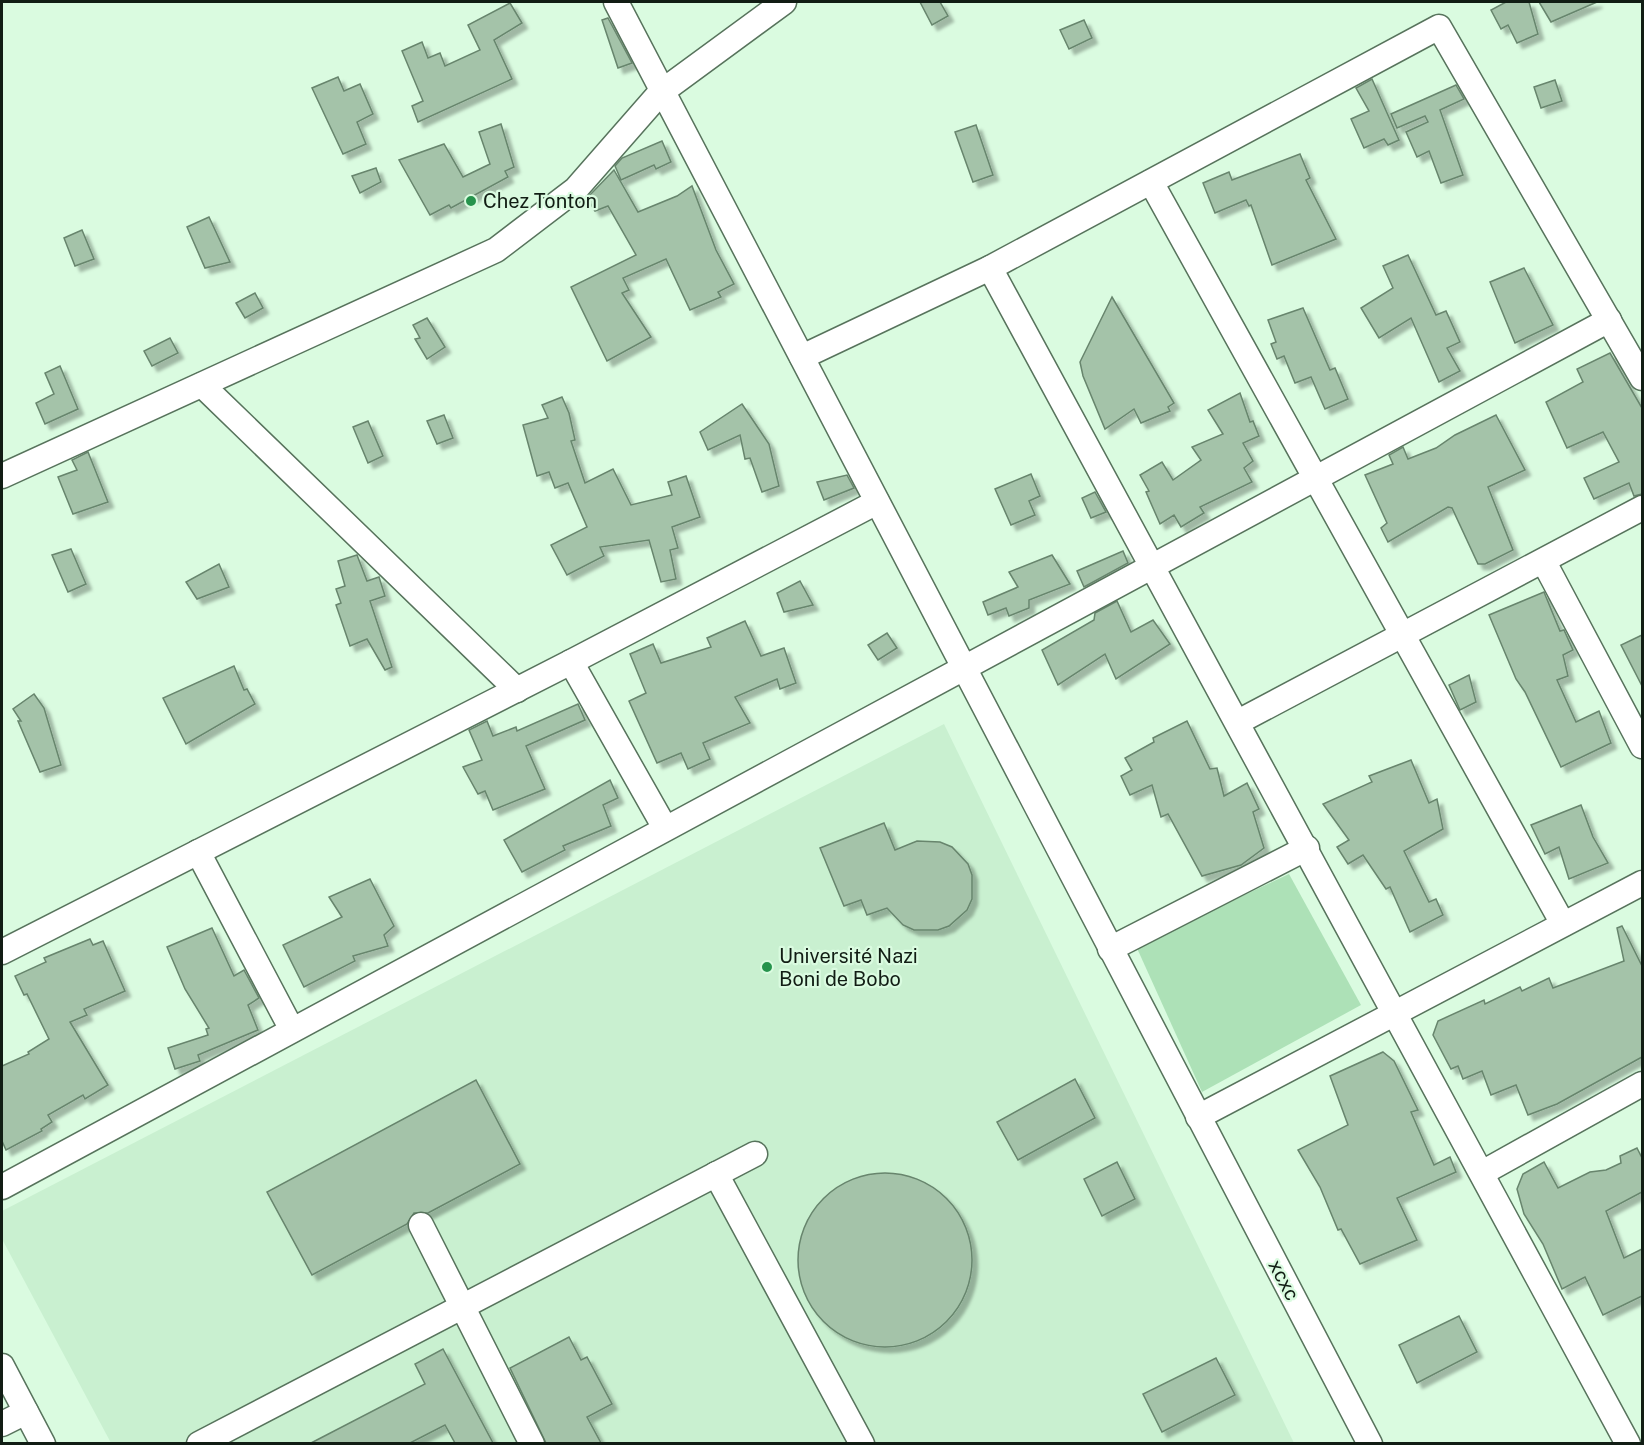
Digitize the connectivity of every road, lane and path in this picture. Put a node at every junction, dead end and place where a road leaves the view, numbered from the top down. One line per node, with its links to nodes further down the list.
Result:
1 (616, 2): 3 (street, xcxc)
2 (784, 2): 3 (street)
3 (663, 91): 7 (street, xcxc); 9 (street)
4 (1151, 182): 5 (street); 6 (street); 11 (street)
5 (990, 268): 7 (street); 15 (street)
6 (1609, 320): 8 (street); 11 (street)
7 (802, 357): 12 (street, xcxc)
8 (1642, 378)
9 (202, 385): 10 (street); 19 (street)
10 (2, 476)
11 (1314, 477): 15 (street); 16 (street)
12 (877, 502): 17 (street); 18 (street, xcxc)
13 (1642, 508): 14 (street)
14 (1544, 561): 16 (street); 21 (street)
15 (1152, 564): 18 (street); 20 (street)
16 (1403, 635): 20 (street); 26 (street)
17 (571, 662): 19 (street); 22 (street)
18 (963, 666): 22 (street); 27 (street, xcxc)
19 (517, 690): 24 (street)
20 (1238, 722): 23 (street)
21 (1642, 746)
22 (665, 828): 30 (street)
23 (1307, 848): 27 (street); 29 (street)
24 (198, 852): 28 (street); 30 (street)
25 (1642, 883): 26 (street)
26 (1563, 924): 29 (street)
27 (1110, 949): 32 (street, xcxc)
28 (2, 952)
29 (1395, 1012): 32 (street); 34 (street)
30 (292, 1030): 36 (street)
31 (1639, 1093): 34 (street)
32 (1198, 1117): 46 (street, xcxc)
33 (755, 1154): 35 (street)
34 (1482, 1173): 47 (street)
35 (716, 1174): 38 (street); 45 (street)
36 (2, 1187)
37 (421, 1225): 38 (street)
38 (462, 1305): 43 (street); 44 (street)
39 (2, 1366): 40 (street)
40 (26, 1412): 41 (street); 42 (street)
41 (2, 1424)
42 (43, 1443)
43 (199, 1443)
44 (532, 1443)
45 (862, 1443)
46 (1370, 1443)
47 (1628, 1443)

